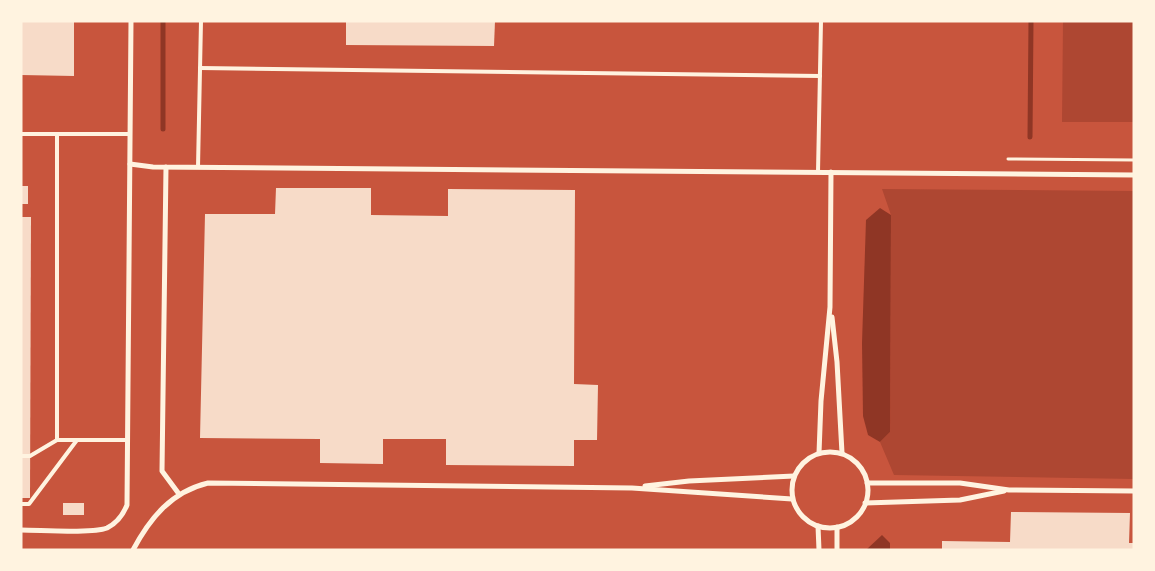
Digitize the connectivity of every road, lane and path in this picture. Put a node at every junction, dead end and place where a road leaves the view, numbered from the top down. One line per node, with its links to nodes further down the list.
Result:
1 (131, 21): 7 (street)
2 (201, 21): 4 (lane)
3 (821, 21): 5 (lane)
4 (200, 68): 5 (lane); 13 (lane)
5 (820, 76): 14 (lane)
6 (21, 134): 8 (lane)
7 (130, 134): 8 (lane); 11 (street)
8 (57, 135): 18 (lane)
9 (1008, 159): 10 (path)
10 (1134, 160)
11 (130, 164): 12 (street); 20 (street)
12 (166, 167): 13 (street); 29 (street)
13 (198, 167): 14 (street)
14 (818, 172): 15 (street)
15 (831, 172): 16 (street); 17 (street)
16 (1134, 175)
17 (830, 307): 21 (street); 22 (street)
18 (57, 440): 19 (lane); 23 (lane)
19 (77, 440): 20 (lane); 32 (lane)
20 (128, 440): 35 (street)
21 (819, 453): 22 (street); 24 (street)
22 (842, 454): 25 (street)
23 (21, 456)
24 (794, 476): 26 (street); 30 (street)
25 (867, 483): 27 (street); 31 (street)
26 (632, 488): 29 (street); 30 (street)
27 (1009, 490): 28 (street); 31 (street)
28 (1134, 491)
29 (179, 494): 36 (street)
30 (792, 499): 33 (street)
31 (865, 503): 34 (street)
32 (21, 504)
33 (818, 526): 34 (street); 37 (street)
34 (838, 527): 38 (street)
35 (21, 530)
36 (133, 550)
37 (819, 550)
38 (837, 550)

